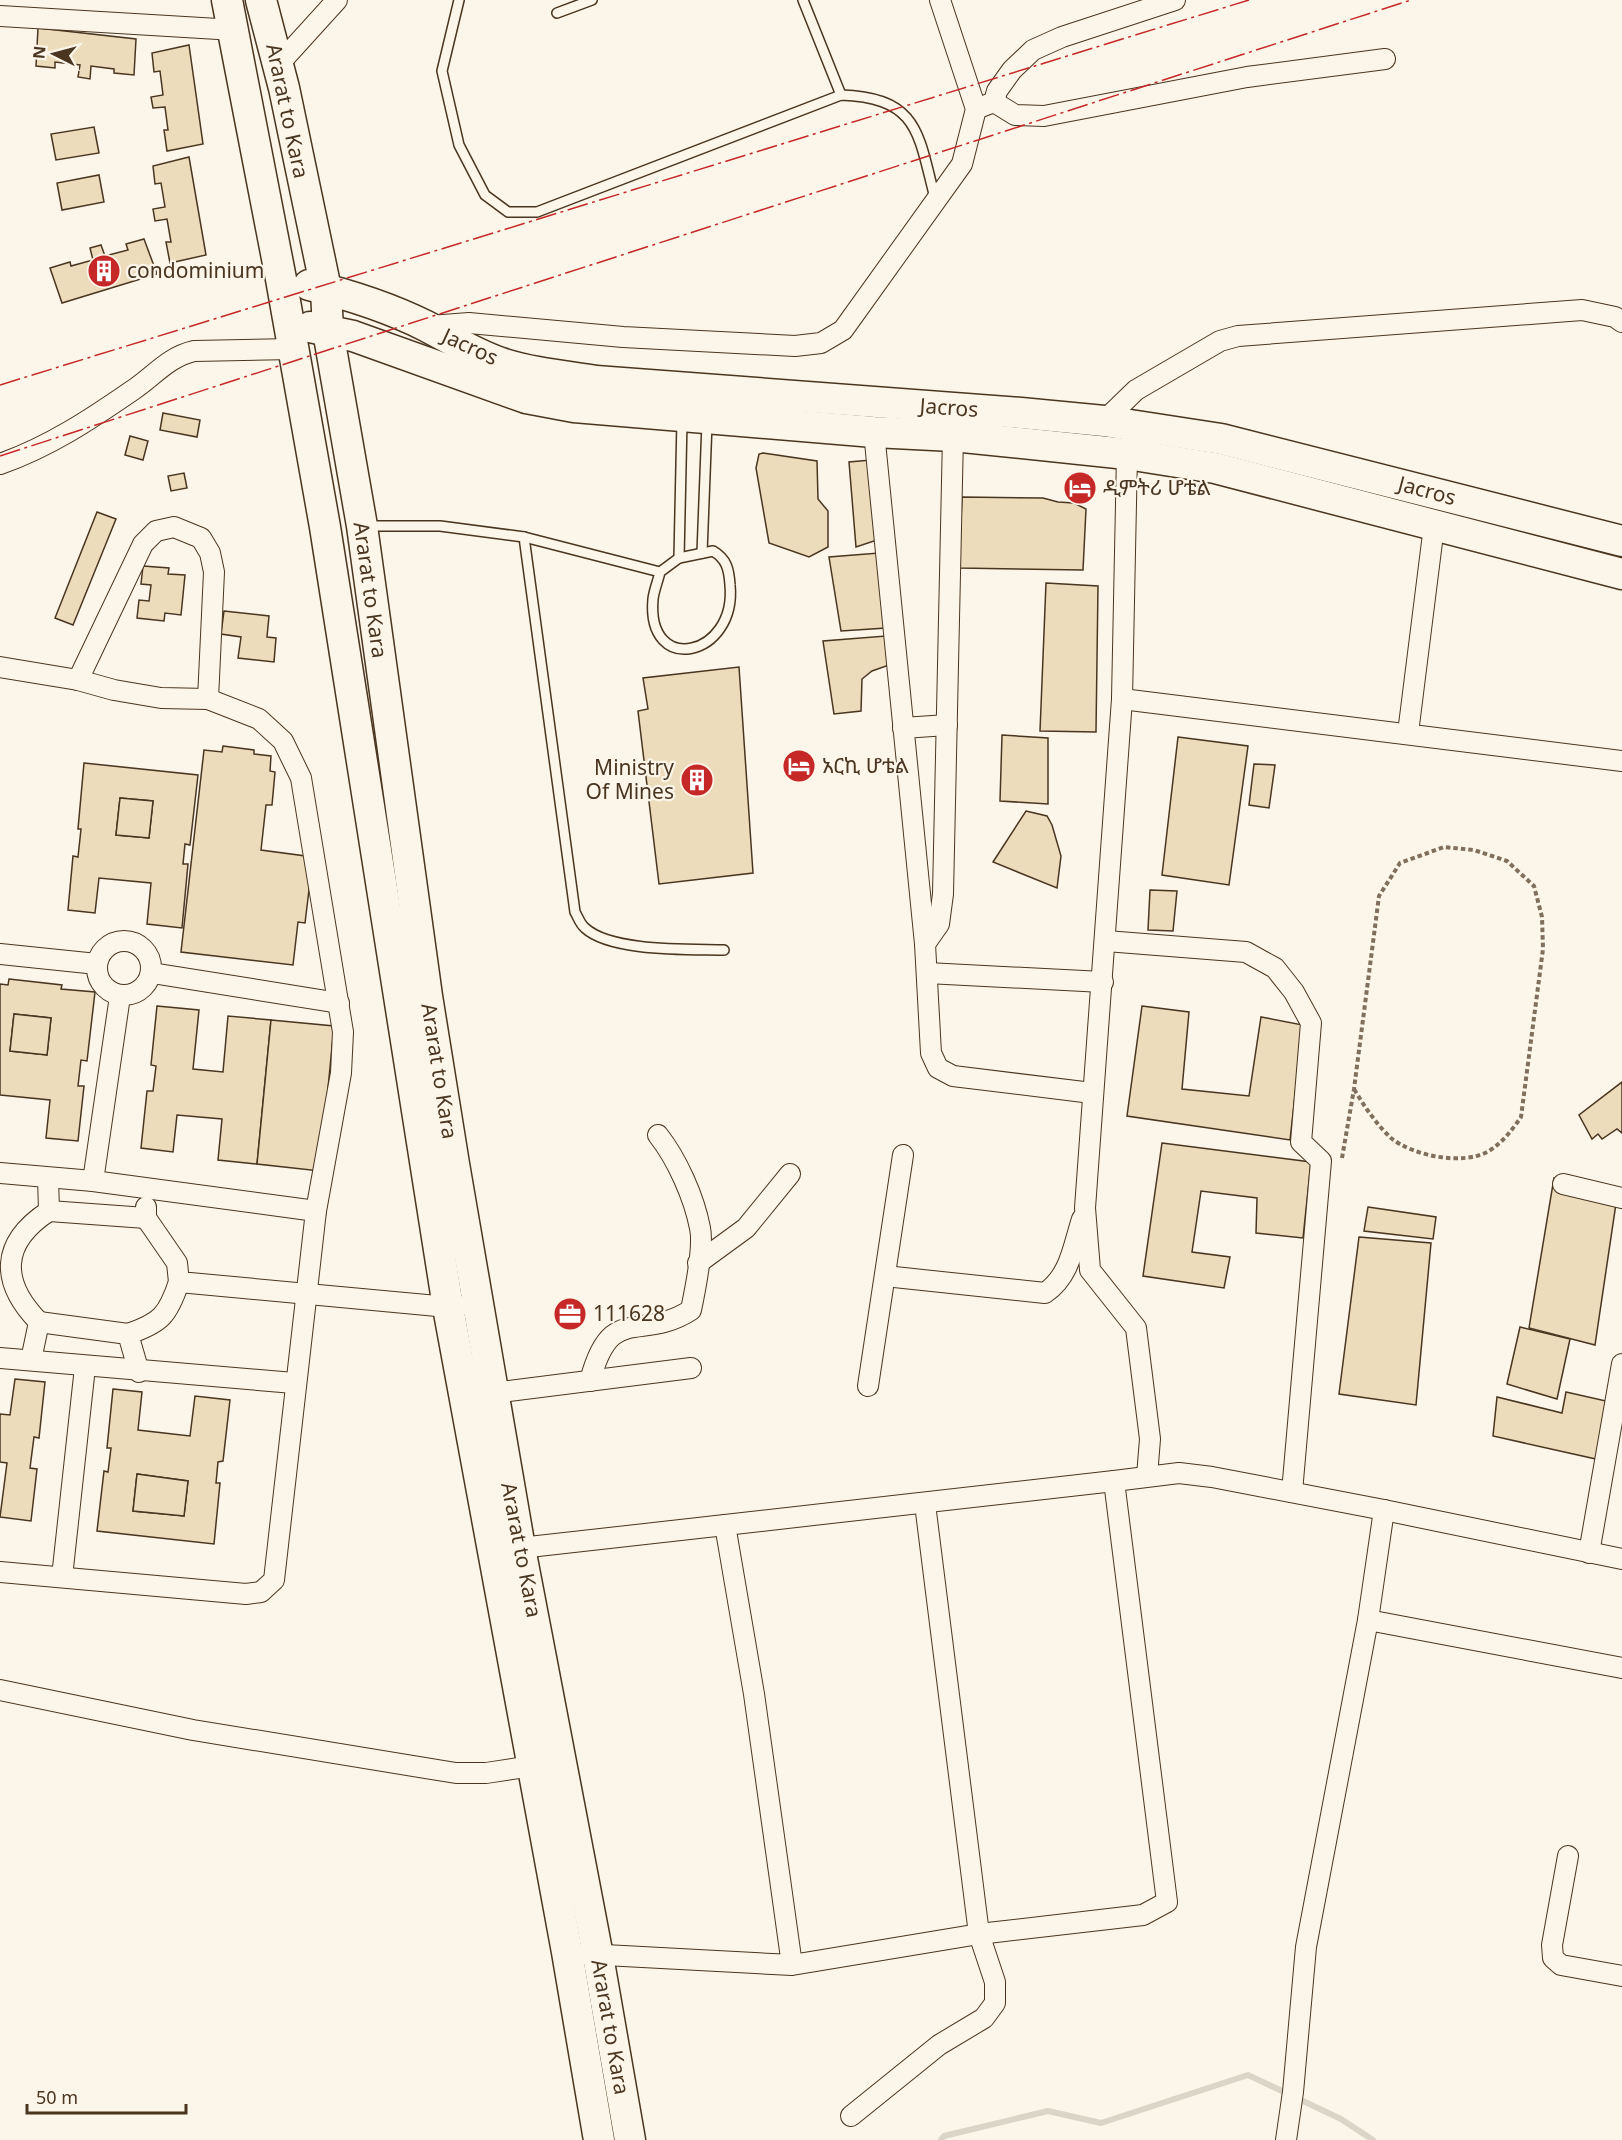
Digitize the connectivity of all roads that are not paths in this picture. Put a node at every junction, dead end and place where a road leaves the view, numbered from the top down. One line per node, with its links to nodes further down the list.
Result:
1 (227, 0): 11 (main road, Ararat to Kara)
2 (261, 0): 13 (main road, Ararat to Kara)
3 (337, 0): 13 (street)
4 (459, 0): 14 (lane)
5 (592, 0): 9 (lane)
6 (802, 0): 14 (lane)
7 (940, 0): 15 (street)
8 (1175, 0): 15 (street)
9 (557, 14)
10 (0, 16): 11 (street)
11 (235, 30): 17 (main road, Ararat to Kara)
12 (1385, 59): 15 (street)
13 (279, 65): 18 (main road, Ararat to Kara)
14 (841, 95): 16 (lane)
15 (985, 106): 16 (street)
16 (937, 203): 20 (street)
17 (281, 279): 18 (main road, Jacros); 22 (main road, Ararat to Kara)
18 (326, 289): 20 (main road, Jacros); 21 (main road, Ararat to Kara)
19 (1622, 322): 24 (street)
20 (427, 327): 24 (main road, Jacros)
21 (328, 331): 22 (main road, Jacros); 23 (main road, Jacros); 31 (main road, Ararat to Kara)
22 (291, 336): 29 (street); 76 (main road, Ararat to Kara)
23 (695, 416): 25 (main road, Jacros); 35 (lane); 36 (lane)
24 (1104, 421): 27 (main road, Jacros)
25 (874, 432): 26 (main road, Jacros); 44 (street)
26 (953, 436): 28 (main road, Jacros); 43 (street)
27 (1221, 439): 30 (main road); 34 (main road, Jacros)
28 (1127, 454): 30 (main road, Jacros); 42 (street)
29 (0, 464)
30 (1215, 468): 32 (main road, Jacros)
31 (362, 526): 33 (lane); 75 (main road, Ararat to Kara)
32 (1434, 526): 38 (main road, Jacros); 45 (street)
33 (524, 537): 37 (lane); 49 (lane)
34 (1622, 541)
35 (702, 553): 36 (lane); 37 (lane)
36 (679, 558): 37 (lane)
37 (660, 572)
38 (1622, 574)
39 (0, 667): 40 (street)
40 (78, 680): 41 (street); 41 (street)
41 (208, 699): 56 (street)
42 (1122, 699): 45 (street); 47 (street)
43 (947, 725): 44 (street); 48 (street)
44 (903, 728): 48 (street)
45 (1408, 733): 46 (street)
46 (1622, 761)
47 (1106, 941): 54 (street); 91 (street)
48 (925, 944): 53 (street)
49 (724, 950)
50 (0, 954): 51 (street)
51 (97, 964): 52 (street); 55 (street)
52 (152, 973): 55 (street); 56 (street)
53 (927, 973): 54 (street); 57 (street)
54 (1102, 982): 57 (street)
55 (120, 996): 63 (street)
56 (339, 1003): 69 (street)
57 (1092, 1093): 67 (street)
58 (658, 1135): 71 (street)
59 (903, 1155): 72 (street)
60 (0, 1173): 62 (street)
61 (790, 1174): 71 (street)
62 (48, 1178): 63 (street); 68 (street)
63 (93, 1181): 65 (street)
64 (1563, 1184): 66 (street)
65 (146, 1189): 69 (street); 70 (street)
66 (1622, 1198)
67 (1085, 1208): 72 (street); 89 (street)
68 (49, 1211): 70 (street); 77 (street)
69 (316, 1211): 74 (street)
70 (146, 1218): 73 (street)
71 (698, 1263): 85 (street)
72 (885, 1276): 87 (street)
73 (179, 1282): 74 (street); 78 (street)
74 (306, 1296): 76 (street); 86 (street)
75 (478, 1303): 76 (street); 88 (main road, Ararat to Kara)
76 (448, 1307): 103 (main road, Ararat to Kara)
77 (39, 1322): 78 (street); 80 (street)
78 (128, 1334): 84 (street)
79 (0, 1358): 80 (street)
80 (31, 1360): 82 (street)
81 (1622, 1364): 96 (street)
82 (85, 1367): 84 (street); 99 (street)
83 (691, 1368): 85 (street)
84 (139, 1372): 86 (street)
85 (590, 1381): 88 (street)
86 (294, 1383): 99 (street)
87 (868, 1386)
88 (494, 1393): 95 (main road, Ararat to Kara)
89 (1147, 1476): 90 (street); 91 (street)
90 (1114, 1481): 92 (street); 105 (street)
91 (1292, 1492): 93 (street)
92 (925, 1504): 94 (street); 105 (street)
93 (1384, 1510): 96 (street); 100 (street)
94 (725, 1526): 95 (street); 108 (street)
95 (520, 1548): 107 (main road, Ararat to Kara)
96 (1589, 1553): 97 (street)
97 (1622, 1559)
98 (0, 1572): 99 (street)
99 (62, 1577)
100 (1368, 1620): 101 (street); 113 (street)
101 (1622, 1668)
102 (0, 1690): 103 (street)
103 (532, 1766): 106 (main road, Ararat to Kara)
104 (1568, 1856): 109 (street)
105 (979, 1934): 108 (street); 110 (street)
106 (567, 1952): 107 (street); 111 (main road, Ararat to Kara)
107 (598, 1956): 108 (street); 112 (main road, Ararat to Kara)
108 (792, 1965)
109 (1622, 1976)
110 (851, 2116)
111 (599, 2140)
112 (630, 2140)
113 (1286, 2140)

